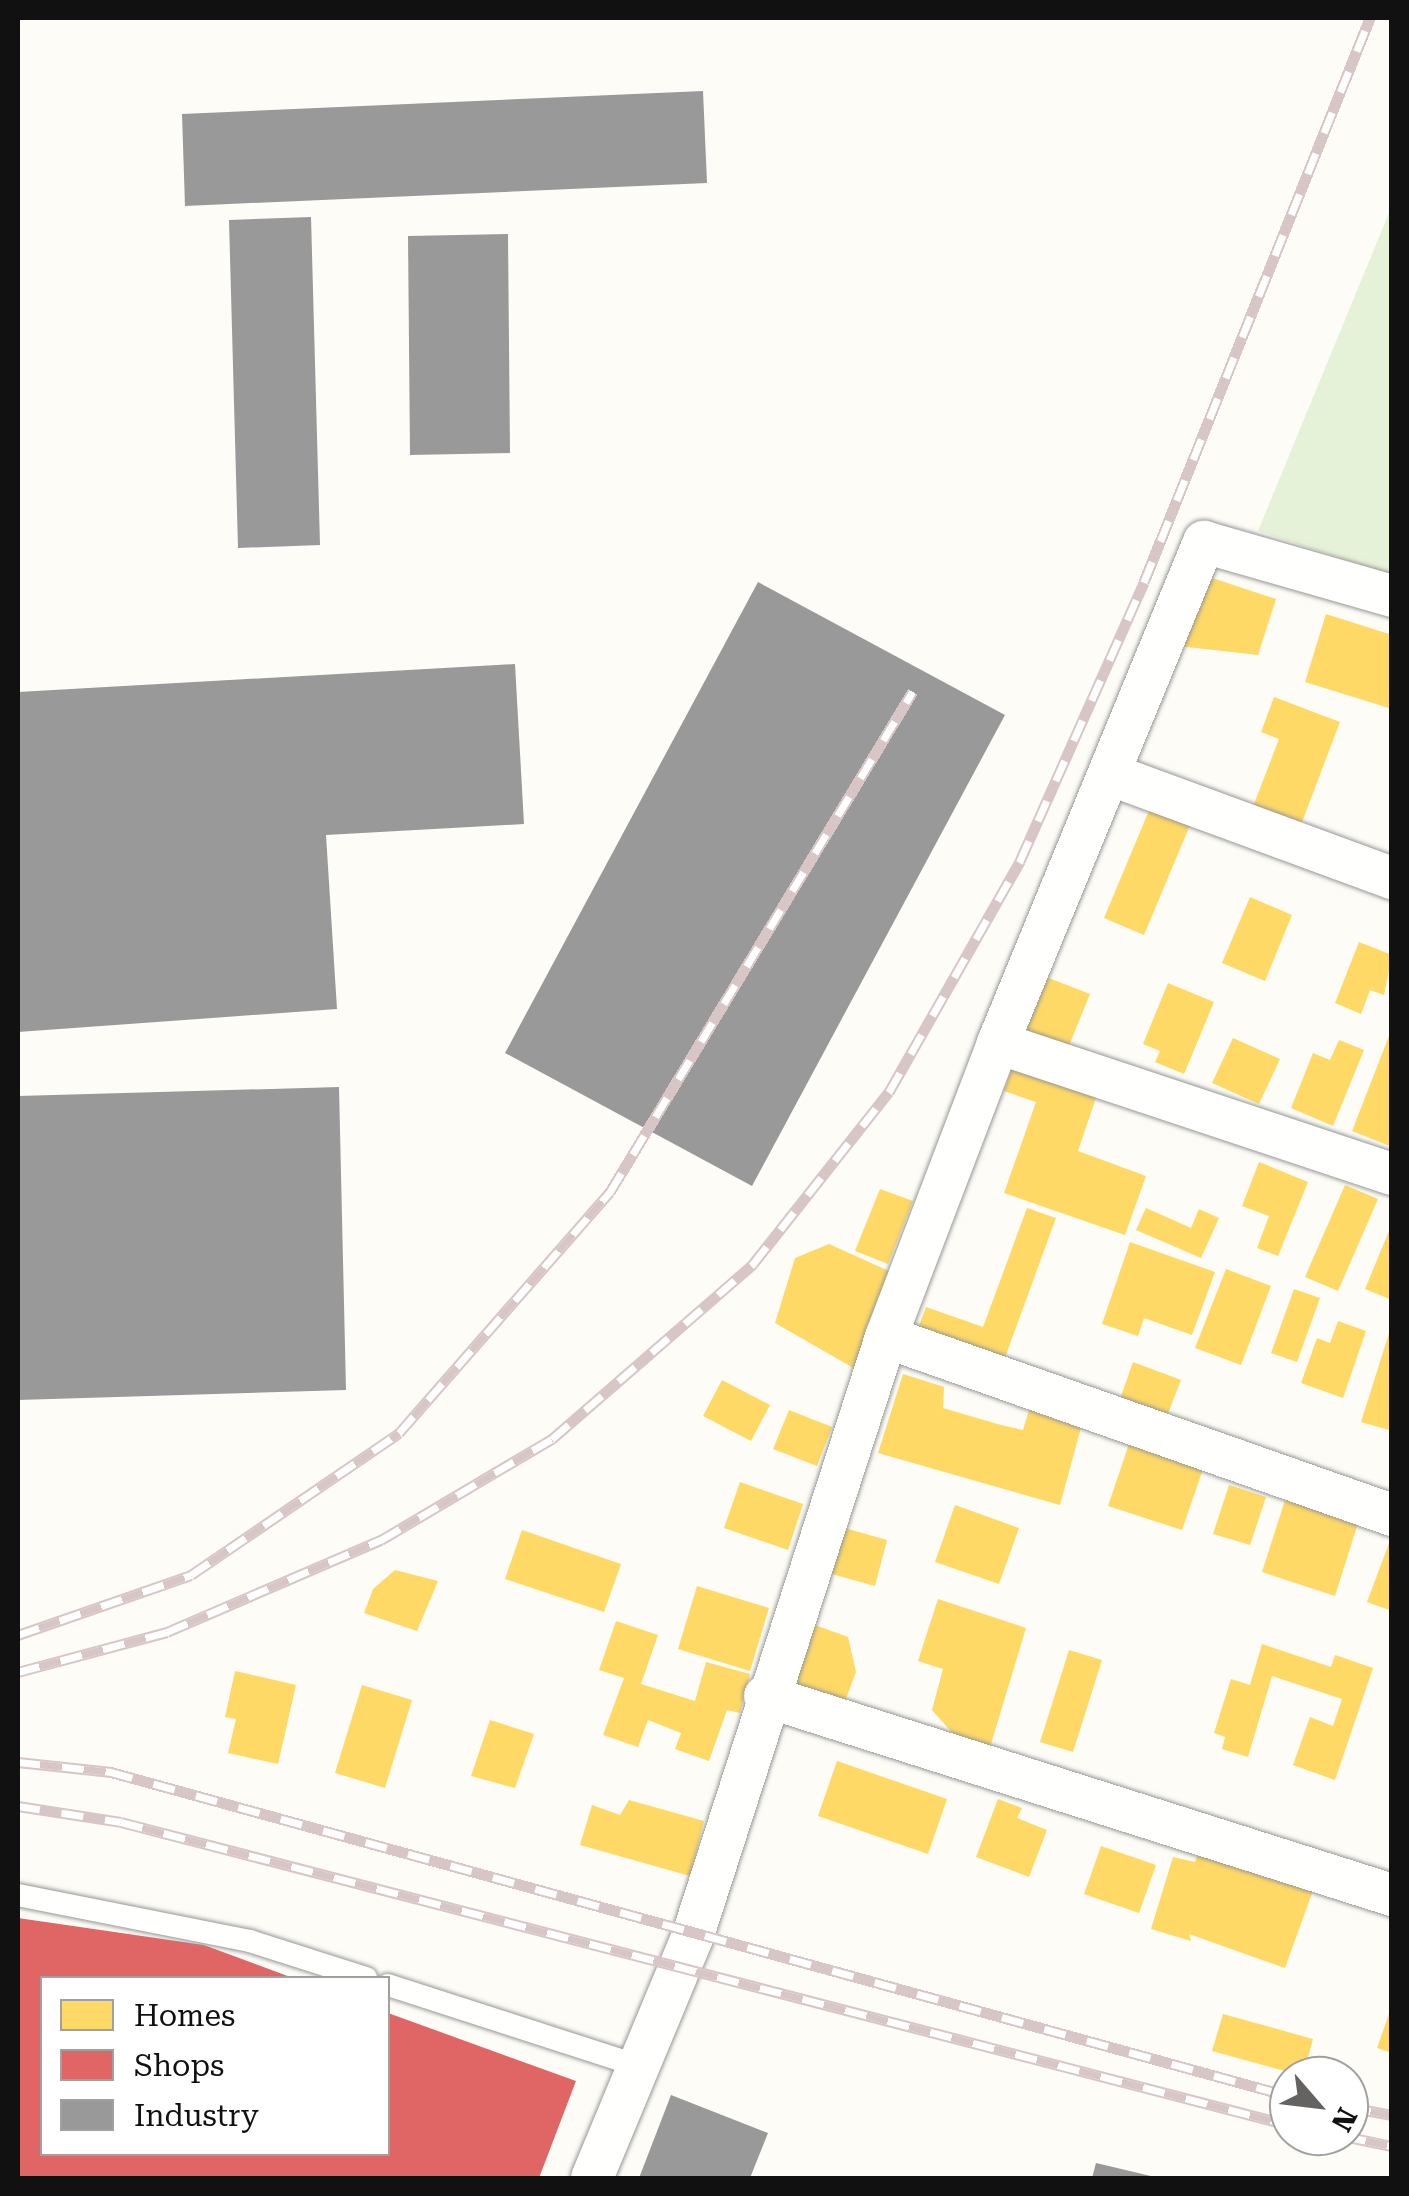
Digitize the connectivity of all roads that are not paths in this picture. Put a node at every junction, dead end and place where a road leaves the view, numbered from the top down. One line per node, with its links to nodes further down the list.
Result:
1 (1392, 596): 2 (street)
2 (1109, 774): 3 (street); 4 (street)
3 (1392, 878)
4 (998, 1042): 5 (street); 6 (street)
5 (1392, 1174)
6 (886, 1337): 7 (street); 8 (street)
7 (1392, 1515)
8 (766, 1696): 10 (street); 13 (street)
9 (18, 1894): 11 (lane)
10 (1392, 1895)
11 (360, 1976)
12 (390, 1986): 13 (lane)
13 (640, 2066): 14 (street)
14 (592, 2178)

